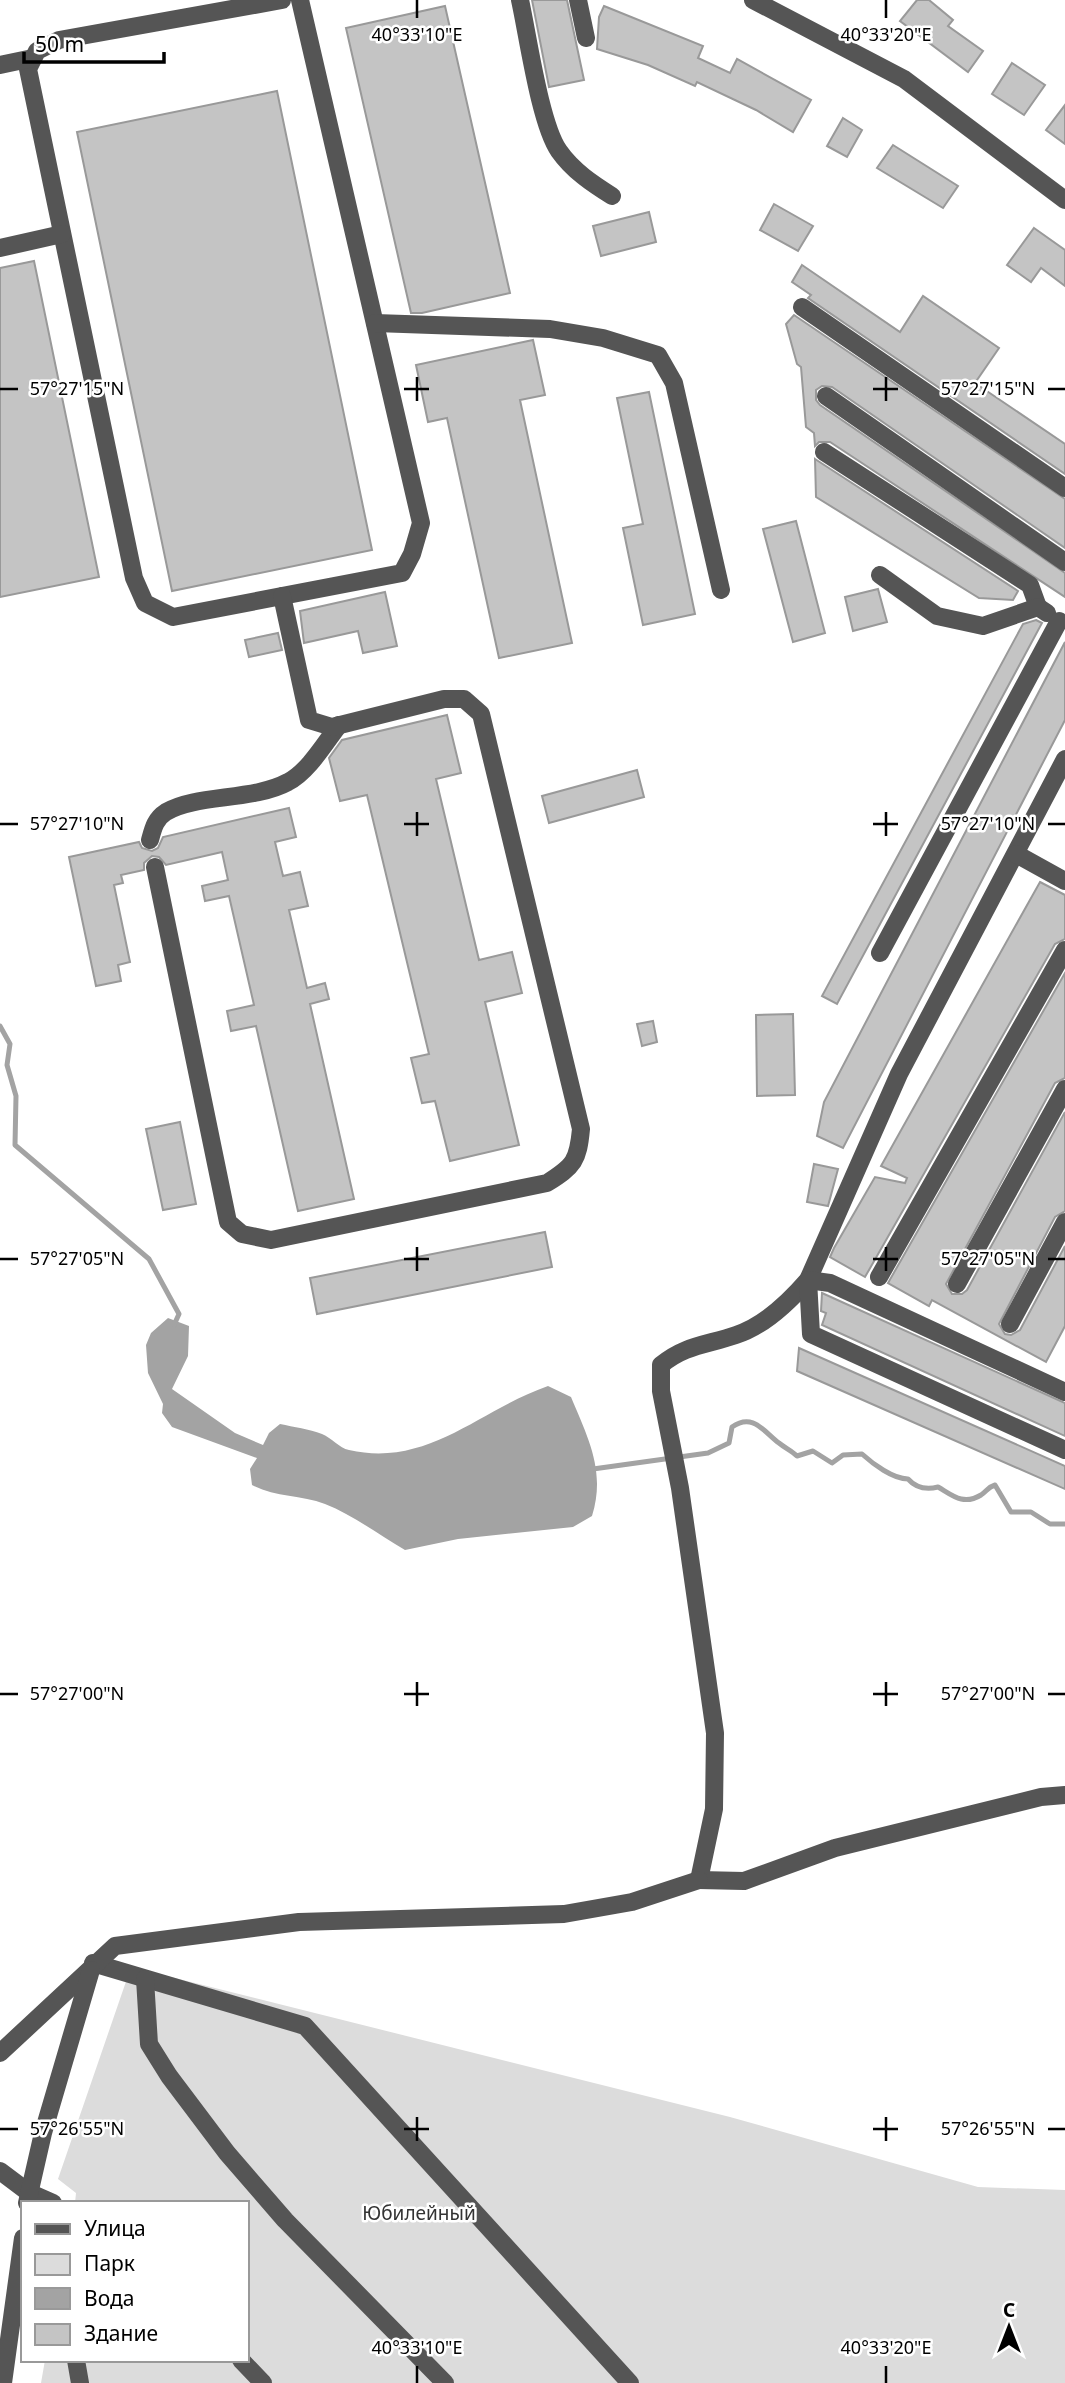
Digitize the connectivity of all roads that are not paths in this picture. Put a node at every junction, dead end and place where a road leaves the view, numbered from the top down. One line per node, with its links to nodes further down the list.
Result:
1 (282, 0): 7 (street)
2 (300, 0): 14 (street)
3 (520, 0): 9 (street)
4 (578, 0): 6 (street)
5 (753, 0): 10 (street)
6 (586, 38)
7 (33, 58): 8 (street); 11 (street)
8 (0, 65)
9 (612, 196)
10 (1065, 200)
11 (62, 233): 12 (street); 21 (street)
12 (0, 248)
13 (802, 307): 17 (street)
14 (374, 323): 20 (street); 21 (street)
15 (826, 396): 18 (street)
16 (824, 452): 22 (street)
17 (1065, 488)
18 (1065, 562)
19 (880, 575): 22 (street)
20 (721, 590)
21 (282, 596): 24 (street)
22 (1038, 607): 23 (street)
23 (1062, 621): 31 (street)
24 (339, 725): 26 (street); 28 (street)
25 (1065, 759): 27 (street)
26 (150, 840)
27 (1016, 853): 29 (street); 35 (street)
28 (155, 867)
29 (1065, 881)
30 (1065, 950): 34 (street)
31 (880, 953)
32 (1065, 1089): 36 (street)
33 (1065, 1222): 37 (street)
34 (879, 1277)
35 (808, 1280): 38 (street); 39 (street); 41 (street)
36 (957, 1284)
37 (1010, 1324)
38 (1065, 1392)
39 (1065, 1451)
40 (1065, 1796): 41 (street)
41 (699, 1880): 42 (street)
42 (93, 1963): 43 (street); 44 (street); 46 (street)
43 (145, 1979): 54 (street); 55 (street)
44 (0, 2053)
45 (0, 2171): 46 (street)
46 (27, 2197): 47 (street)
47 (44, 2201)
48 (21, 2252): 51 (street)
49 (76, 2362): 52 (street)
50 (243, 2362): 53 (street)
51 (3, 2383)
52 (80, 2383)
53 (263, 2383)
54 (444, 2383)
55 (630, 2383)

